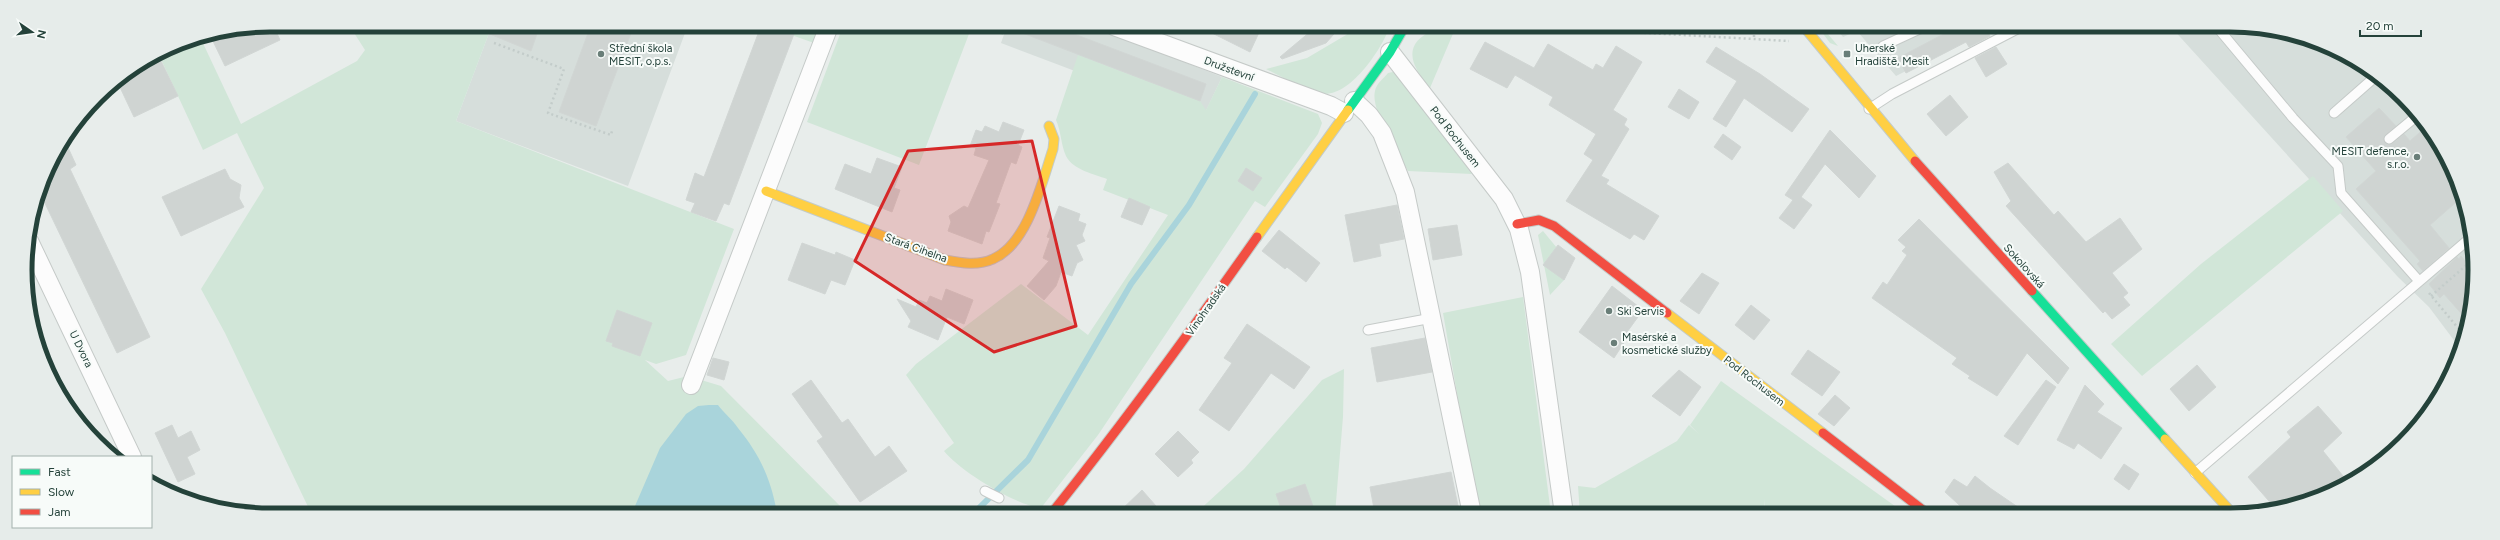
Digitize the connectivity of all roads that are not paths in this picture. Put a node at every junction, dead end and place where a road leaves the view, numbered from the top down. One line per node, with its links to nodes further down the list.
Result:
1 (827, 32): 17 (street)
2 (1130, 32): 11 (street, Družstevní)
3 (1402, 32): 9 (street, Vinohradská)
4 (1808, 32): 12 (street, Sokolovská)
5 (1913, 32): 8 (lane)
6 (2011, 32): 12 (lane)
7 (2221, 32): 21 (lane)
8 (1883, 46)
9 (1390, 52): 11 (street, Vinohradská); 18 (street, Pod Rochusem)
10 (2372, 79): 13 (lane)
11 (1349, 107): 22 (street); 29 (street, Vinohradská)
12 (1869, 109): 26 (street, Sokolovská)
13 (2334, 113)
14 (2414, 119): 16 (lane)
15 (1049, 126): 17 (street, Stará Cihelna)
16 (2389, 139)
17 (766, 191): 24 (street)
18 (1517, 224): 31 (street, Pod Rochusem); 32 (street, Pod Rochusem)
19 (2466, 241): 21 (lane)
20 (33, 250): 25 (street, U Dvora)
21 (2419, 280): 26 (lane)
22 (1432, 318): 23 (lane); 30 (street)
23 (1368, 330)
24 (691, 385)
25 (132, 456)
26 (2195, 473): 33 (street, Sokolovská)
27 (985, 491): 28 (lane)
28 (999, 498)
29 (1056, 508)
30 (1471, 508)
31 (1563, 508)
32 (1920, 508)
33 (2227, 508)

